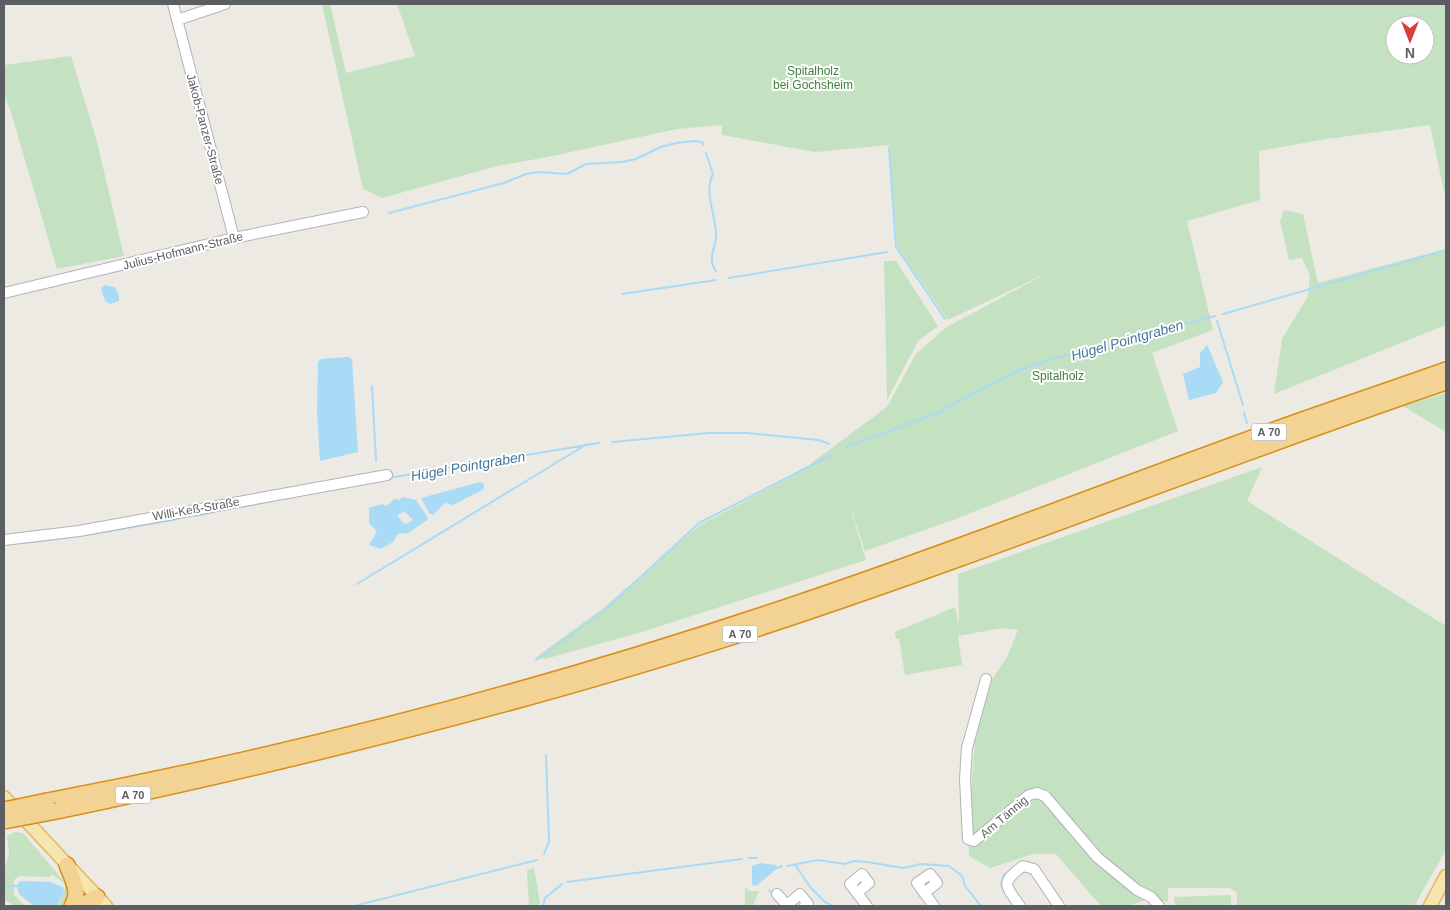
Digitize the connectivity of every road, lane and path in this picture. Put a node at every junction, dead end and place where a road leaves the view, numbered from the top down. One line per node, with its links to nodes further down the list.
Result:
1 (173, 4): 3 (street, Jakob-Panzer-Straße)
2 (225, 4): 3 (street)
3 (177, 20): 5 (street, Jakob-Panzer-Straße)
4 (363, 212): 5 (street, Julius-Hofmann-Straße)
5 (234, 238): 6 (street, Julius-Hofmann-Straße)
6 (4, 293)
7 (1446, 365): 9 (highway)
8 (1446, 370): 9 (highway, A 70)
9 (1420, 379): 15 (highway, A 70)
10 (1446, 382): 15 (highway, A 70)
11 (387, 475): 12 (street, Willi-Keß-Straße)
12 (4, 540)
13 (986, 679): 32 (street, Am Tännig)
14 (4, 797): 18 (main road)
15 (52, 806): 16 (highway, A 70, bridge); 17 (highway, A 70, bridge)
16 (4, 810)
17 (4, 821)
18 (67, 865): 23 (main road); 24 (highway)
19 (1446, 876): 33 (main road)
20 (857, 893): 28 (street)
21 (924, 893): 29 (street)
22 (777, 894): 26 (street)
23 (101, 902): 25 (highway)
24 (72, 906)
25 (82, 906)
26 (788, 906): 27 (street)
27 (805, 906)
28 (867, 906)
29 (934, 906)
30 (1020, 906): 31 (street)
31 (1059, 906)
32 (1159, 906)
33 (1430, 906)

